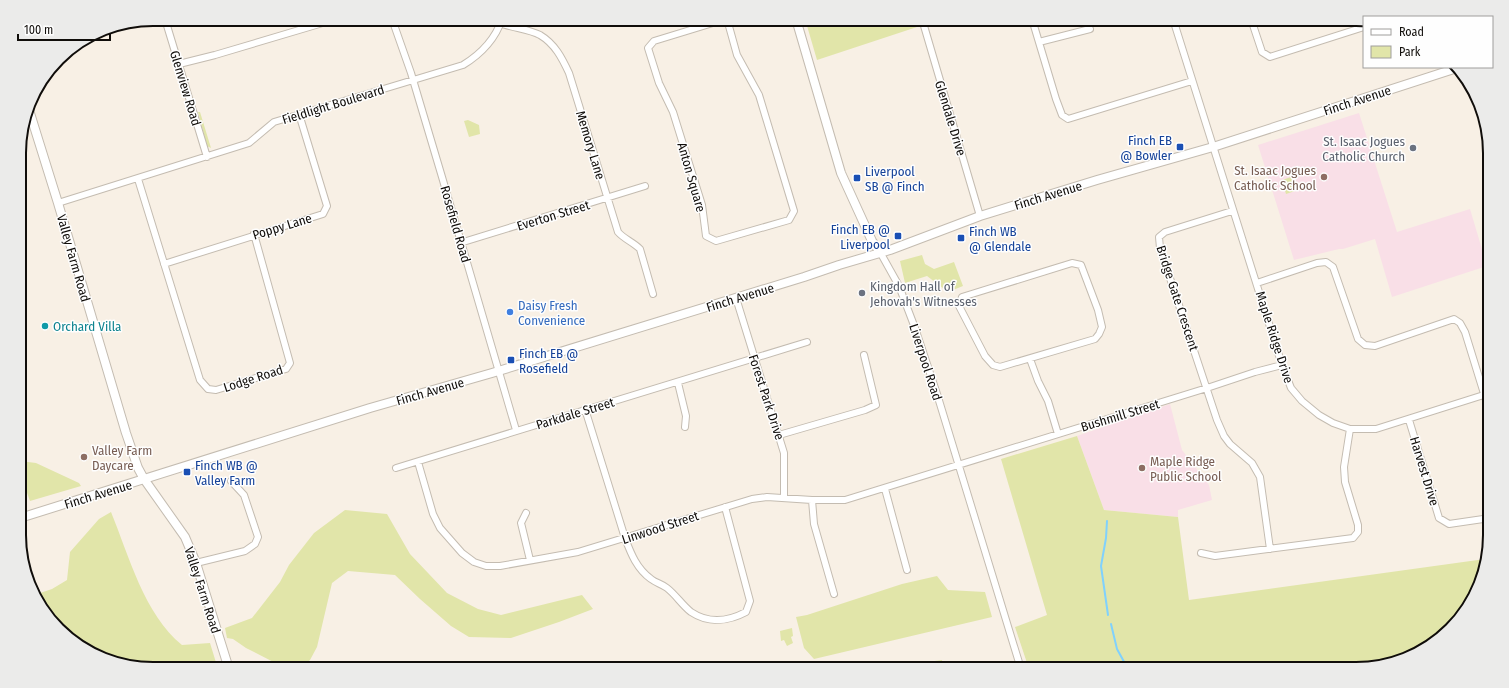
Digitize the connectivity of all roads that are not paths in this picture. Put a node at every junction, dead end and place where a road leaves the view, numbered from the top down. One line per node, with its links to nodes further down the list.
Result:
1 (167, 26): 16 (street, Glenview Road)
2 (312, 26): 16 (street)
3 (394, 26): 18 (street, Rosefield Road)
4 (498, 26): 18 (street, Fieldlight Boulevard)
5 (515, 26): 26 (street, Memory Lane)
6 (704, 26): 7 (street, Anton Square)
7 (728, 26)
8 (798, 26): 32 (main road, Liverpool Road)
9 (924, 26): 29 (street, Glendale Drive)
10 (1034, 26): 15 (street)
11 (1175, 26): 19 (street, Maple Ridge Drive)
12 (1253, 26): 13 (street)
13 (1363, 27)
14 (1090, 29): 15 (street)
15 (1039, 42): 19 (street)
16 (179, 64): 23 (street, Glenview Road)
17 (1452, 70): 22 (main road, Finch Avenue)
18 (412, 80): 20 (street, Fieldlight Boulevard); 31 (street, Rosefield Road)
19 (1192, 81): 22 (street, Maple Ridge Drive)
20 (299, 114): 23 (street, Fieldlight Boulevard); 30 (street, Poppy Lane)
21 (31, 117): 27 (main road, Valley Farm Road)
22 (1213, 147): 28 (street, Maple Ridge Drive); 29 (main road, Finch Avenue)
23 (208, 157): 24 (street, Fieldlight Boulevard)
24 (138, 178): 27 (street, Fieldlight Boulevard); 33 (street, Lodge Road)
25 (645, 186): 26 (street, Everton Street)
26 (607, 198): 31 (street, Everton Street); 35 (street, Memory Lane)
27 (58, 203): 57 (main road, Valley Farm Road)
28 (1232, 211): 34 (street, Maple Ridge Drive); 45 (street, Bridge Gate Crescent)
29 (980, 216): 32 (main road, Finch Avenue)
30 (254, 234): 33 (street, Poppy Lane); 33 (street, Lodge Road)
31 (460, 243): 42 (street, Rosefield Road)
32 (880, 252): 36 (main road, Finch Avenue); 55 (street, Liverpool Road)
33 (164, 264)
34 (1256, 283): 41 (street, Maple Ridge Drive); 44 (street)
35 (653, 294)
36 (736, 298): 39 (street, Forest Park Drive); 42 (main road, Finch Avenue)
37 (807, 342): 39 (street, Parkdale Street)
38 (864, 355): 53 (street)
39 (754, 358): 43 (street, Parkdale Street); 53 (street, Forest Park Drive)
40 (1030, 359): 40 (street); 52 (street)
41 (1282, 365): 45 (street, Bushmill Street); 50 (street, Maple Ridge Drive)
42 (499, 370): 51 (street, Rosefield Road); 57 (main road, Finch Avenue)
43 (678, 382): 47 (street, Parkdale Street); 49 (street)
44 (1483, 383)
45 (1207, 388): 52 (street, Bushmill Street); 67 (street)
46 (1483, 395): 48 (street, Maple Ridge Drive)
47 (585, 409): 51 (street, Parkdale Street); 66 (street)
48 (1408, 420): 50 (street, Maple Ridge Drive); 65 (street, Harvest Drive)
49 (685, 427)
50 (1350, 429): 67 (street)
51 (516, 430): 54 (street, Parkdale Street)
52 (1058, 434): 55 (street, Bushmill Street)
53 (778, 435): 60 (street, Forest Park Drive)
54 (418, 462): 56 (street, Parkdale Street); 69 (street, Linwood Street)
55 (958, 465): 59 (street, Linwood Street); 74 (street, Liverpool Road)
56 (396, 468)
57 (144, 479): 64 (main road, Finch Avenue); 70 (main road, Valley Farm Road)
58 (231, 482): 70 (street)
59 (885, 489): 61 (street, Linwood Street); 71 (street)
60 (784, 498): 61 (street, Linwood Street); 62 (street, Linwood Street)
61 (812, 500): 72 (street)
62 (724, 506): 66 (street, Linwood Street); 66 (street)
63 (526, 513): 69 (street)
64 (26, 516)
65 (1483, 519)
66 (625, 538): 69 (street, Linwood Street)
67 (1270, 549): 68 (street)
68 (1201, 553)
69 (530, 560)
70 (196, 563): 73 (main road, Valley Farm Road)
71 (907, 570)
72 (834, 594)
73 (226, 662)
74 (1020, 662)

